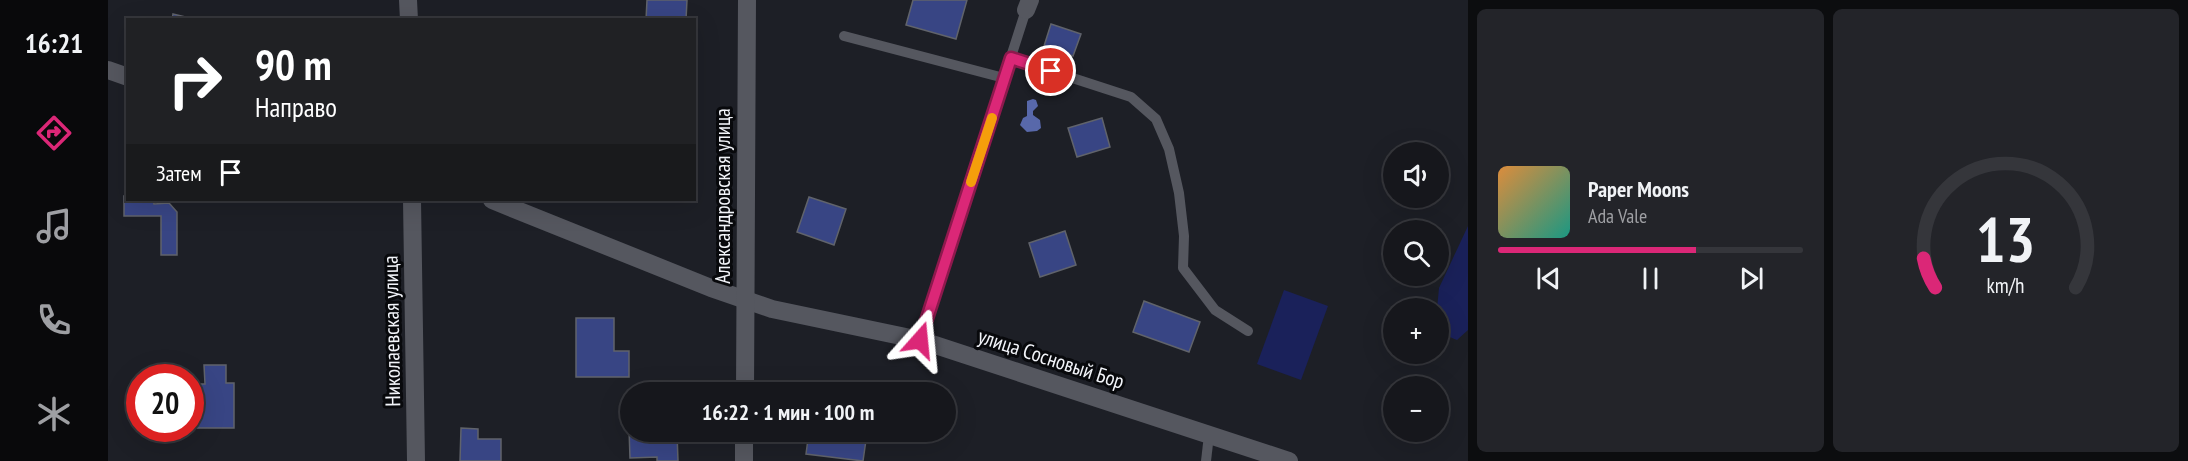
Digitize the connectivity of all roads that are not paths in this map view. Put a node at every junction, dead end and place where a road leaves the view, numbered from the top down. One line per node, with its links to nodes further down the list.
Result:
1 (408, 0): 4 (street)
2 (747, 0): 12 (street, Александровская улица)
3 (1028, 5): 6 (lane)
4 (409, 18)
5 (844, 36): 9 (lane)
6 (1011, 58): 9 (lane); 13 (lane)
7 (108, 70): 8 (street)
8 (126, 76)
9 (1004, 78): 14 (lane)
10 (412, 201): 18 (street, Николаевская улица)
11 (495, 201): 12 (street, улица Сосновый Бор)
12 (745, 300): 14 (street, улица Сосновый Бор); 15 (street, Александровская улица)
13 (1248, 332)
14 (920, 340): 16 (street, улица Сосновый Бор)
15 (744, 382)
16 (1209, 435): 20 (lane); 21 (street, улица Сосновый Бор)
17 (744, 442): 19 (street)
18 (416, 461)
19 (744, 461)
20 (1206, 461)
21 (1289, 461)

